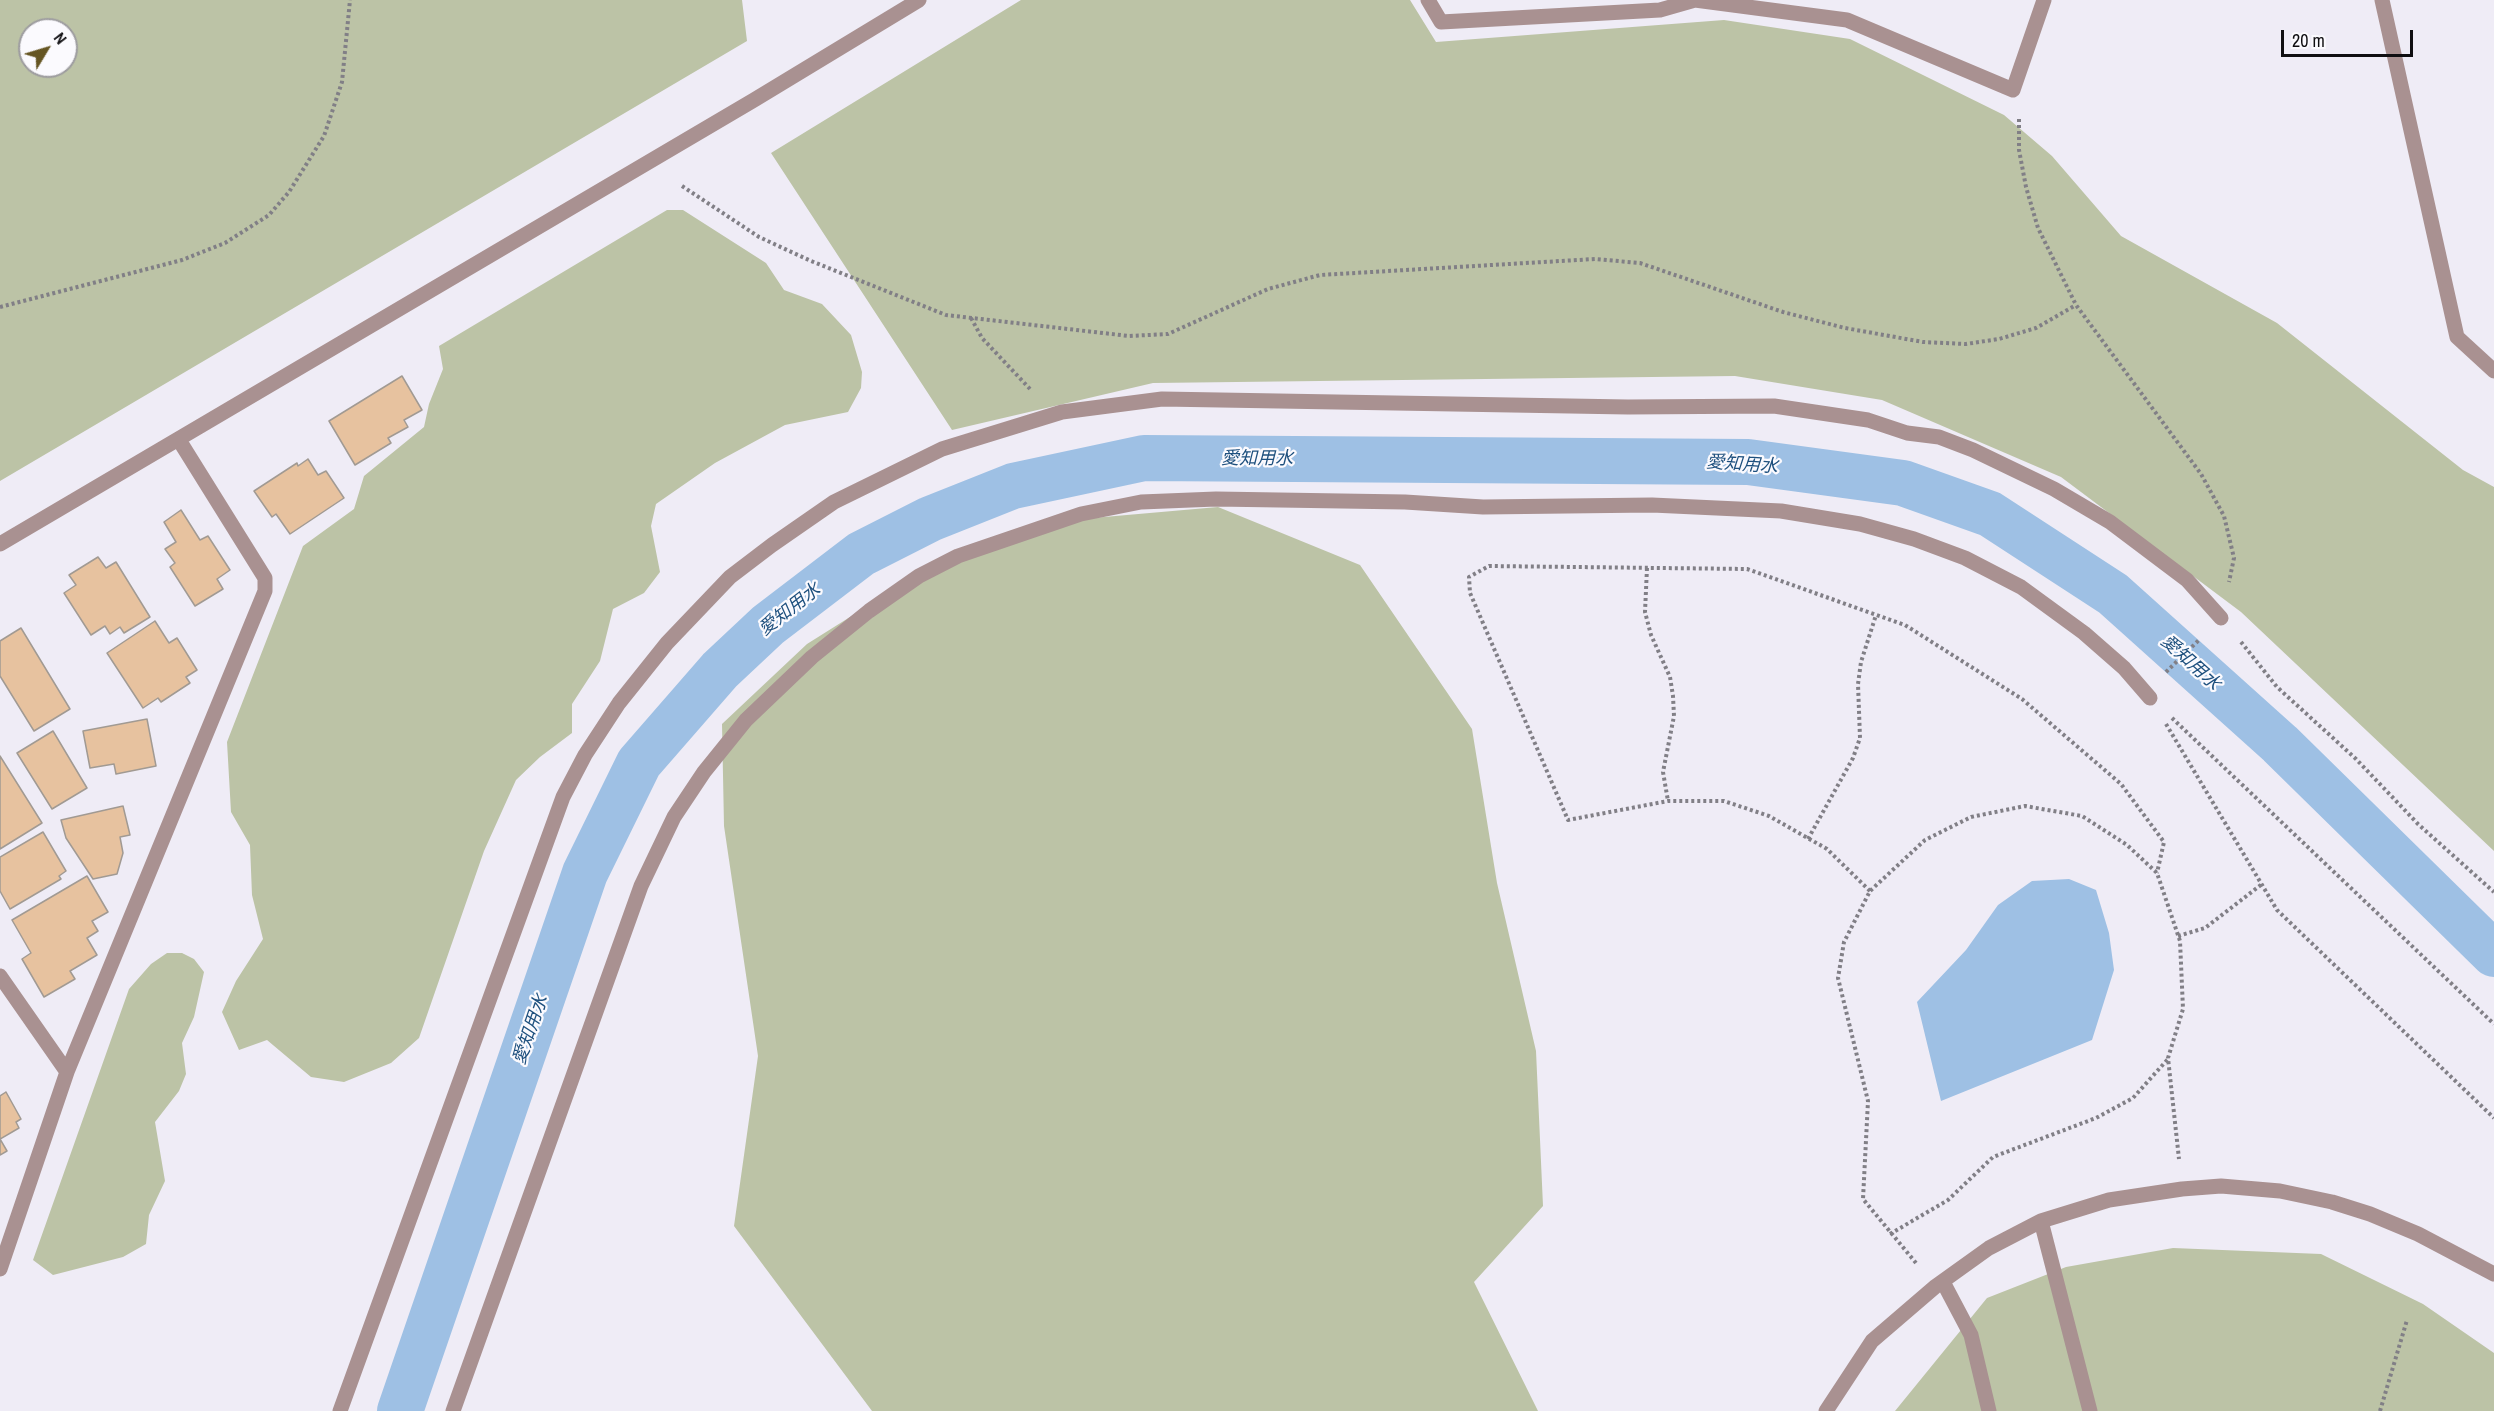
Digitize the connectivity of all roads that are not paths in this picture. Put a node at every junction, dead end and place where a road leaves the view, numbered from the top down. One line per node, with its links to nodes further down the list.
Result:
1 (919, 0): 7 (street)
2 (1428, 0): 3 (street)
3 (1695, 0): 4 (street)
4 (2044, 0)
5 (2382, 0): 6 (street)
6 (2494, 371)
7 (179, 440): 8 (street); 12 (street)
8 (0, 544)
9 (2221, 618): 17 (street)
10 (2152, 691): 18 (street)
11 (0, 976): 12 (street)
12 (67, 1072): 14 (street)
13 (2041, 1221): 15 (street); 16 (street); 21 (street)
14 (0, 1269)
15 (2494, 1274)
16 (1940, 1284): 19 (street); 20 (street)
17 (340, 1411)
18 (453, 1411)
19 (1826, 1411)
20 (1989, 1411)
21 (2090, 1411)

